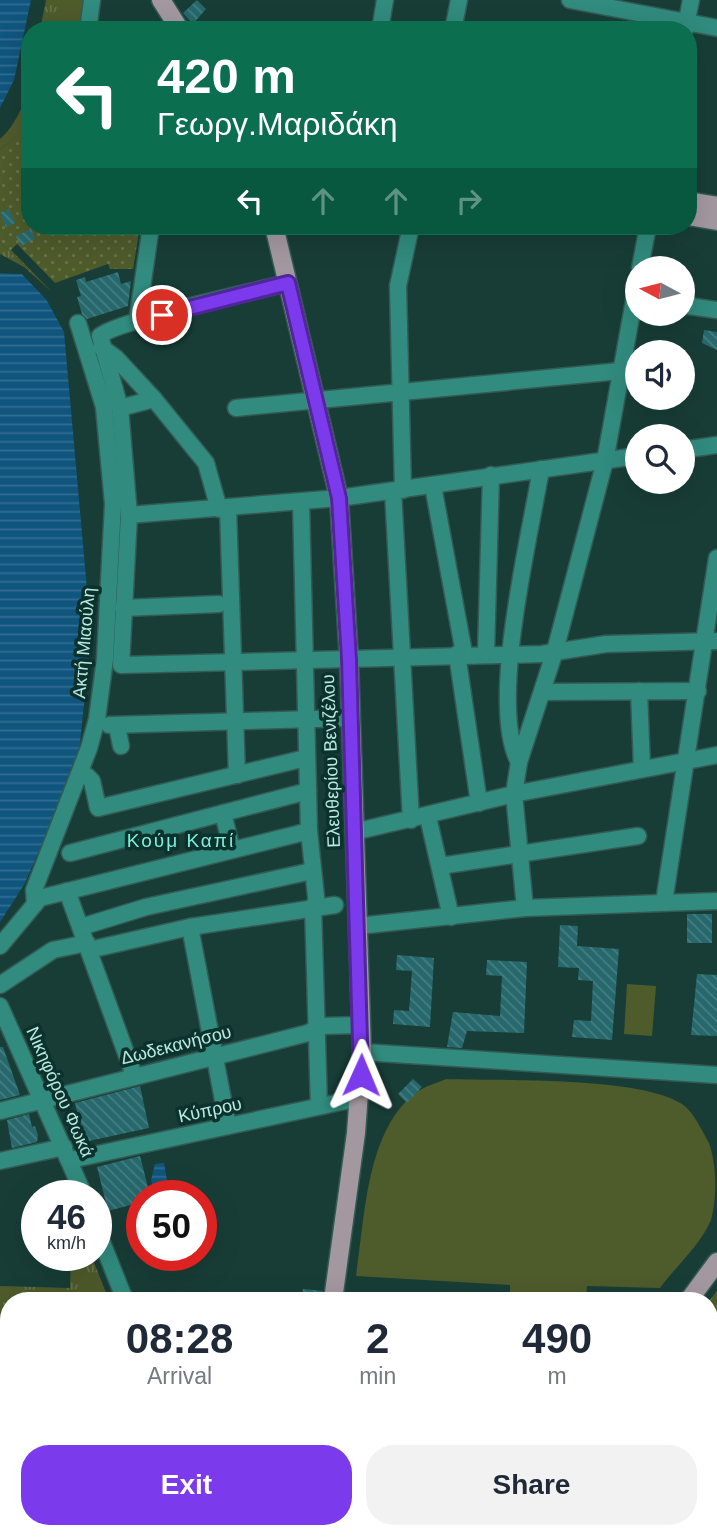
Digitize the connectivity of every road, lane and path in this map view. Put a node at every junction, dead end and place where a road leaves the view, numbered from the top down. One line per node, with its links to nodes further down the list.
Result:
1 (92, 0): 7 (street)
2 (161, 0): 8 (main road)
3 (385, 0): 9 (street)
4 (459, 0): 10 (street)
5 (570, 0): 11 (street)
6 (691, 0): 12 (street)
7 (89, 21)
8 (174, 21)
9 (382, 21)
10 (455, 21)
11 (664, 21)
12 (687, 21)
13 (697, 26): 14 (street)
14 (717, 27)
15 (697, 203): 16 (main road)
16 (717, 206)
17 (697, 218): 18 (main road)
18 (717, 221)
19 (150, 235): 27 (street)
20 (276, 235): 24 (main road, Ελευθερίου Βενιζέλου)
21 (409, 235): 32 (street)
22 (646, 235): 23 (street)
23 (642, 256)
24 (288, 283): 27 (street); 33 (main road, Ελευθερίου Βενιζέλου)
25 (695, 307): 26 (street)
26 (717, 310)
27 (136, 322): 30 (street)
28 (78, 323): 92 (street, Ακτή Μιαούλη)
29 (629, 326): 31 (street)
30 (101, 341): 34 (street); 35 (street, Ακτή Μιαούλη)
31 (620, 370): 32 (street); 40 (street)
32 (401, 392): 33 (street); 44 (street)
33 (317, 398): 36 (street); 45 (main road, Ελευθερίου Βενιζέλου)
34 (154, 399): 35 (street); 47 (street)
35 (120, 408): 48 (street, Ακτή Μιαούλη)
36 (236, 408)
37 (717, 445): 38 (street)
38 (695, 448)
39 (625, 458): 40 (street)
40 (604, 461): 41 (street); 53 (street)
41 (541, 469): 42 (street); 55 (street)
42 (491, 475): 43 (street); 54 (street)
43 (433, 485): 44 (street); 56 (street)
44 (398, 490): 45 (street); 57 (street)
45 (339, 498): 46 (street); 58 (main road, Ελευθερίου Βενιζέλου)
46 (301, 502): 47 (street); 59 (street)
47 (224, 509): 48 (street); 60 (street)
48 (129, 514): 51 (street, Ακτή Μιαούλη)
49 (717, 558): 52 (street)
50 (219, 604): 51 (street)
51 (124, 608): 60 (street, Ακτή Μιαούλη)
52 (711, 641): 53 (street); 62 (street)
53 (555, 651): 55 (street); 63 (street)
54 (486, 653): 55 (street); 56 (street)
55 (510, 653): 71 (street)
56 (461, 654): 57 (street); 77 (street)
57 (401, 657): 58 (street); 80 (street)
58 (349, 659): 59 (street); 64 (main road, Ελευθερίου Βενιζέλου)
59 (304, 660): 60 (street); 65 (street)
60 (232, 662): 66 (street)
61 (639, 691): 62 (street); 63 (street); 72 (street)
62 (698, 691): 70 (street)
63 (543, 692): 71 (street)
64 (350, 718): 65 (street); 82 (main road, Ελευθερίου Βενιζέλου)
65 (306, 720): 66 (street); 69 (street)
66 (234, 722): 67 (street); 73 (street)
67 (121, 746)
68 (717, 755): 70 (street)
69 (306, 758): 73 (street); 75 (street)
70 (683, 761): 72 (street); 91 (street)
71 (519, 762): 76 (street)
72 (642, 768): 76 (street)
73 (237, 775): 74 (street)
74 (87, 776)
75 (308, 791): 78 (street); 81 (street)
76 (514, 794): 77 (street); 86 (street)
77 (479, 803): 79 (street)
78 (223, 813): 84 (street); 85 (street)
79 (428, 817): 80 (street); 87 (street)
80 (411, 820): 82 (street)
81 (309, 831): 84 (street); 88 (street)
82 (354, 832): 97 (main road, Ελευθερίου Βενιζέλου)
83 (638, 836): 86 (street)
84 (232, 850): 89 (street)
85 (70, 853)
86 (522, 853): 87 (street); 95 (street)
87 (440, 866): 96 (street)
88 (312, 871): 94 (street); 98 (street)
89 (68, 891): 92 (street); 98 (street)
90 (717, 901): 91 (street)
91 (664, 902): 95 (street)
92 (35, 904): 100 (street, Ακτή Μιαούλη)
93 (335, 905): 94 (street)
94 (315, 906): 99 (street); 105 (street)
95 (525, 908): 96 (street)
96 (451, 917): 97 (street)
97 (358, 926): 104 (main road, Ελευθερίου Βενιζέλου)
98 (81, 927): 101 (street)
99 (190, 927): 101 (street); 107 (street)
100 (0, 946)
101 (88, 946): 102 (street); 108 (street)
102 (0, 985)
103 (0, 1006): 110 (street, Νικηφόρου Φωκά)
104 (361, 1025): 105 (street, Δωδεκανήσου); 106 (main road, Ελευθερίου Βενιζέλου)
105 (317, 1029): 107 (street, Δωδεκανήσου); 112 (street)
106 (362, 1052): 109 (street); 111 (main road, Ελευθερίου Βενιζέλου)
107 (215, 1055): 108 (street, Δωδεκανήσου); 114 (street)
108 (134, 1075): 110 (street, Δωδεκανήσου)
109 (717, 1075)
110 (43, 1098): 113 (street, Δωδεκανήσου); 115 (street, Νικηφόρου Φωκά)
111 (359, 1098): 112 (street, Κύπρου); 121 (main road, Ελευθερίου Βενιζέλου)
112 (319, 1106): 114 (street, Κύπρου)
113 (0, 1111)
114 (228, 1126): 115 (street, Κύπρου)
115 (67, 1153): 116 (street, Κύπρου); 117 (street, Νικηφόρου Φωκά)
116 (0, 1161)
117 (78, 1180)
118 (717, 1262): 122 (main road)
119 (112, 1267): 120 (street)
120 (122, 1292)
121 (334, 1292)
122 (695, 1292)

